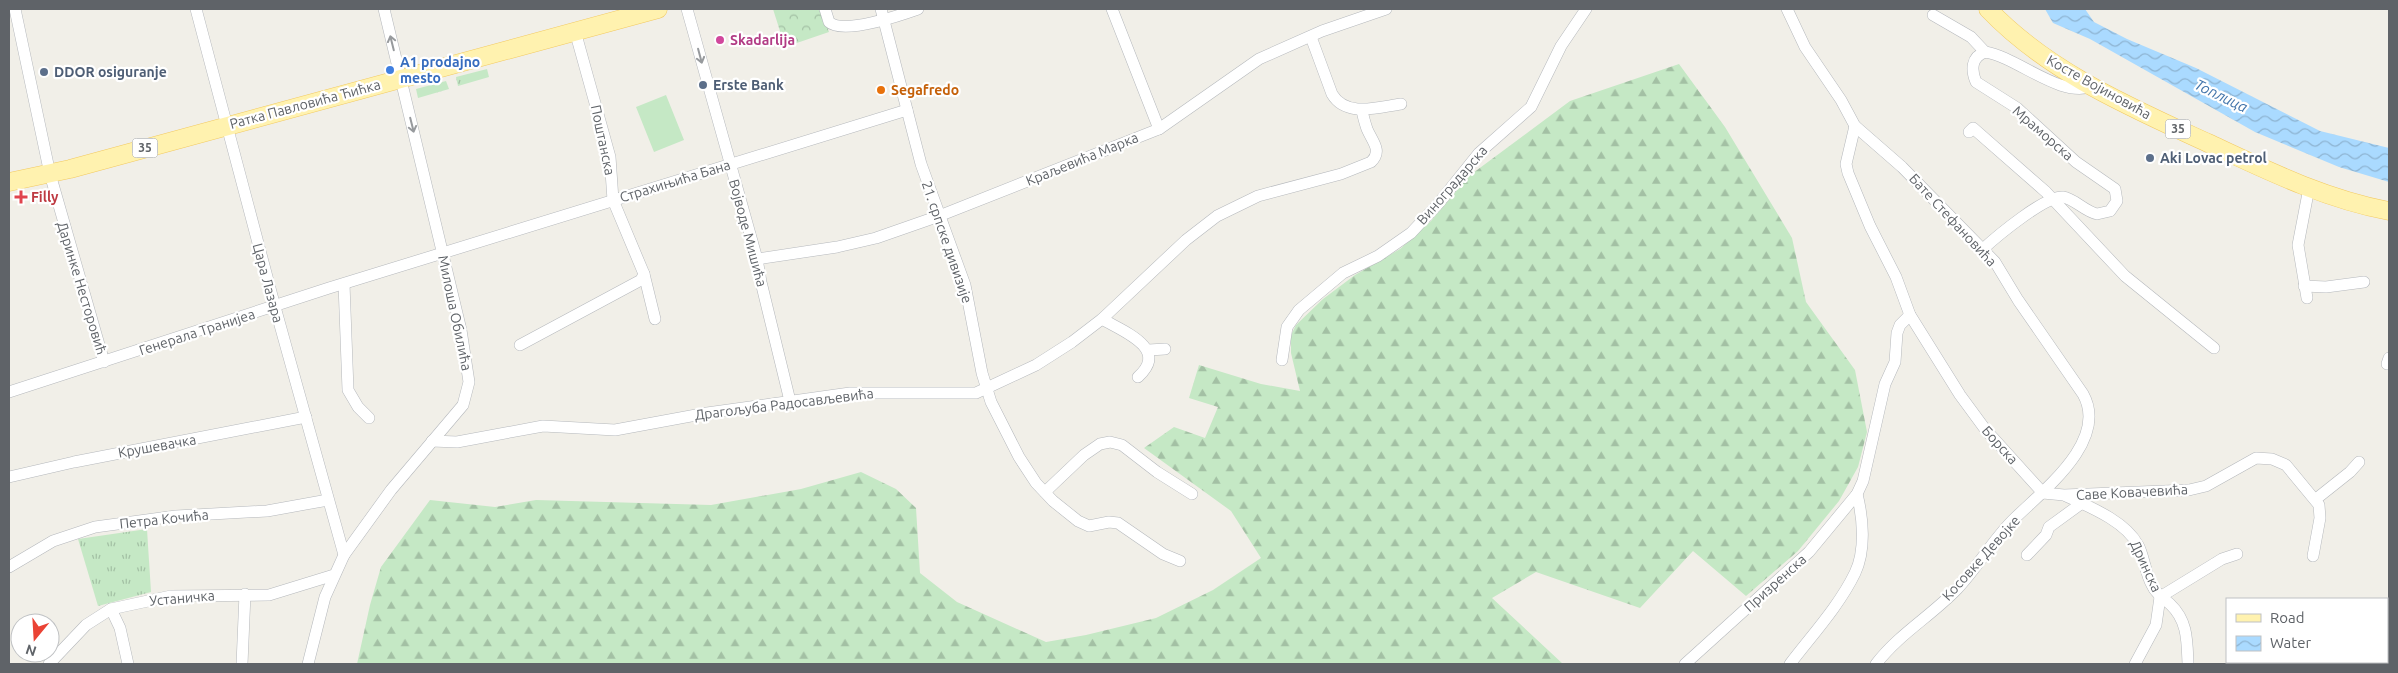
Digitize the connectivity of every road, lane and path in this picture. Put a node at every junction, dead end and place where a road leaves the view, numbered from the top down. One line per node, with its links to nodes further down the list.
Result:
1 (15, 9): 28 (street, Даринке Несторовић)
2 (196, 9): 23 (street, Цара Лазара)
3 (384, 9): 18 (street, Милоша Обилића, one-way to 3)
4 (658, 9): 15 (main road, Ратка Павловића Ћићка / 35)
5 (687, 9): 27 (street, Војводе Мишића, one-way to 27)
6 (825, 9): 13 (street)
7 (918, 9): 13 (street)
8 (1112, 9): 25 (street)
9 (1386, 9): 16 (street, Краљевића Марка)
10 (1586, 9): 51 (street, Виноградарска)
11 (1787, 9): 24 (street, Бате Стефановића)
12 (1988, 9): 19 (main road, Косте Војиновића / 35)
13 (882, 15): 21 (street, 21. српске дивизије)
14 (1933, 15): 17 (street)
15 (575, 31): 18 (main road, Ратка Павловића Ћићка / 35); 32 (street, Поштанска)
16 (1311, 37): 22 (street); 25 (street, Краљевића Марка)
17 (1985, 52): 19 (street); 31 (street, Мраморска)
18 (401, 78): 23 (main road, Ратка Павловића Ћићка / 35); 36 (street, Милоша Обилића, one-way to 36)
19 (2093, 86): 30 (main road, Косте Војиновића / 35)
20 (1401, 104): 22 (street)
21 (907, 110): 27 (street, Страхињића Бана); 34 (street, 21. српске дивизије)
22 (1362, 110): 46 (street, Драгољуба Радосављевића)
23 (227, 126): 28 (main road, Ратка Павловића Ћићка / 35); 43 (street, Цара Лазара)
24 (1855, 126): 35 (street, Бате Стефановића); 44 (street)
25 (1159, 128): 34 (street, Краљевића Марка)
26 (1969, 132): 31 (street)
27 (730, 164): 32 (street, Страхињића Бана); 37 (street, Војводе Мишића)
28 (50, 174): 29 (main road, Ратка Павловића Ћићка / 35); 52 (street, Даринке Несторовић)
29 (9, 182)
30 (2309, 188): 33 (main road, Косте Војиновића / 35); 41 (street)
31 (2053, 199): 35 (street); 48 (street)
32 (614, 200): 36 (street, Страхињића Бана); 38 (street, Поштанска)
33 (2389, 211)
34 (939, 216): 37 (street, Краљевића Марка); 54 (street, 21. српске дивизије)
35 (1983, 249): 63 (street, Бате Стефановића)
36 (443, 254): 40 (street, Генерала Транијеа); 59 (street, Милоша Обилића)
37 (757, 259): 56 (street, Војводе Мишића)
38 (644, 274): 45 (street, Поштанска); 47 (street)
39 (2364, 282): 41 (street)
40 (344, 284): 43 (street, Генерала Транијеа); 58 (street)
41 (2304, 286): 42 (street)
42 (2307, 298)
43 (275, 307): 52 (street, Генерала Транијеа); 57 (street, Цара Лазара)
44 (1910, 315): 63 (street, Борска); 65 (street, Призренска)
45 (655, 319)
46 (1102, 319): 49 (street); 54 (street, Драгољуба Радосављевића)
47 (520, 345)
48 (2214, 348)
49 (1148, 350): 50 (street); 53 (street)
50 (1165, 350)
51 (1282, 360)
52 (104, 362): 55 (street, Генерала Транијеа)
53 (1138, 377)
54 (988, 389): 56 (street, Драгољуба Радосављевића); 62 (street, 21. српске дивизије)
55 (9, 392)
56 (790, 401): 59 (street, Драгољуба Радосављевића)
57 (306, 418): 61 (street, Крушевачка); 67 (street, Цара Лазара)
58 (369, 418)
59 (432, 441): 72 (street, Милоша Обилића)
60 (2359, 462): 68 (street)
61 (10, 475)
62 (1044, 492): 64 (street); 74 (street, 21. српске дивизије)
63 (2043, 493): 66 (street, Саве Ковачевића); 86 (street, Косовке Девојке)
64 (1192, 494)
65 (1857, 494): 84 (street, Призренска); 85 (street)
66 (2064, 496): 68 (street, Саве Ковачевића); 69 (street, Дринска)
67 (328, 500): 72 (street, Цара Лазара); 75 (street, Петра Кочића)
68 (2316, 500): 73 (street)
69 (2082, 503): 71 (street); 78 (street, Дринска)
70 (2237, 554): 78 (street)
71 (2027, 555)
72 (344, 556): 76 (street, Милоша Обилића)
73 (2313, 556)
74 (1180, 561)
75 (9, 567)
76 (334, 575): 77 (street, Устаничка); 83 (street, Милоша Обилића)
77 (245, 594): 79 (street, Устаничка); 82 (street)
78 (2160, 597): 87 (street); 88 (street, Дринска)
79 (111, 609): 80 (street, Устаничка); 81 (street)
80 (50, 664)
81 (128, 664)
82 (242, 664)
83 (308, 664)
84 (1684, 664)
85 (1790, 664)
86 (1876, 664)
87 (2135, 664)
88 (2188, 664)

